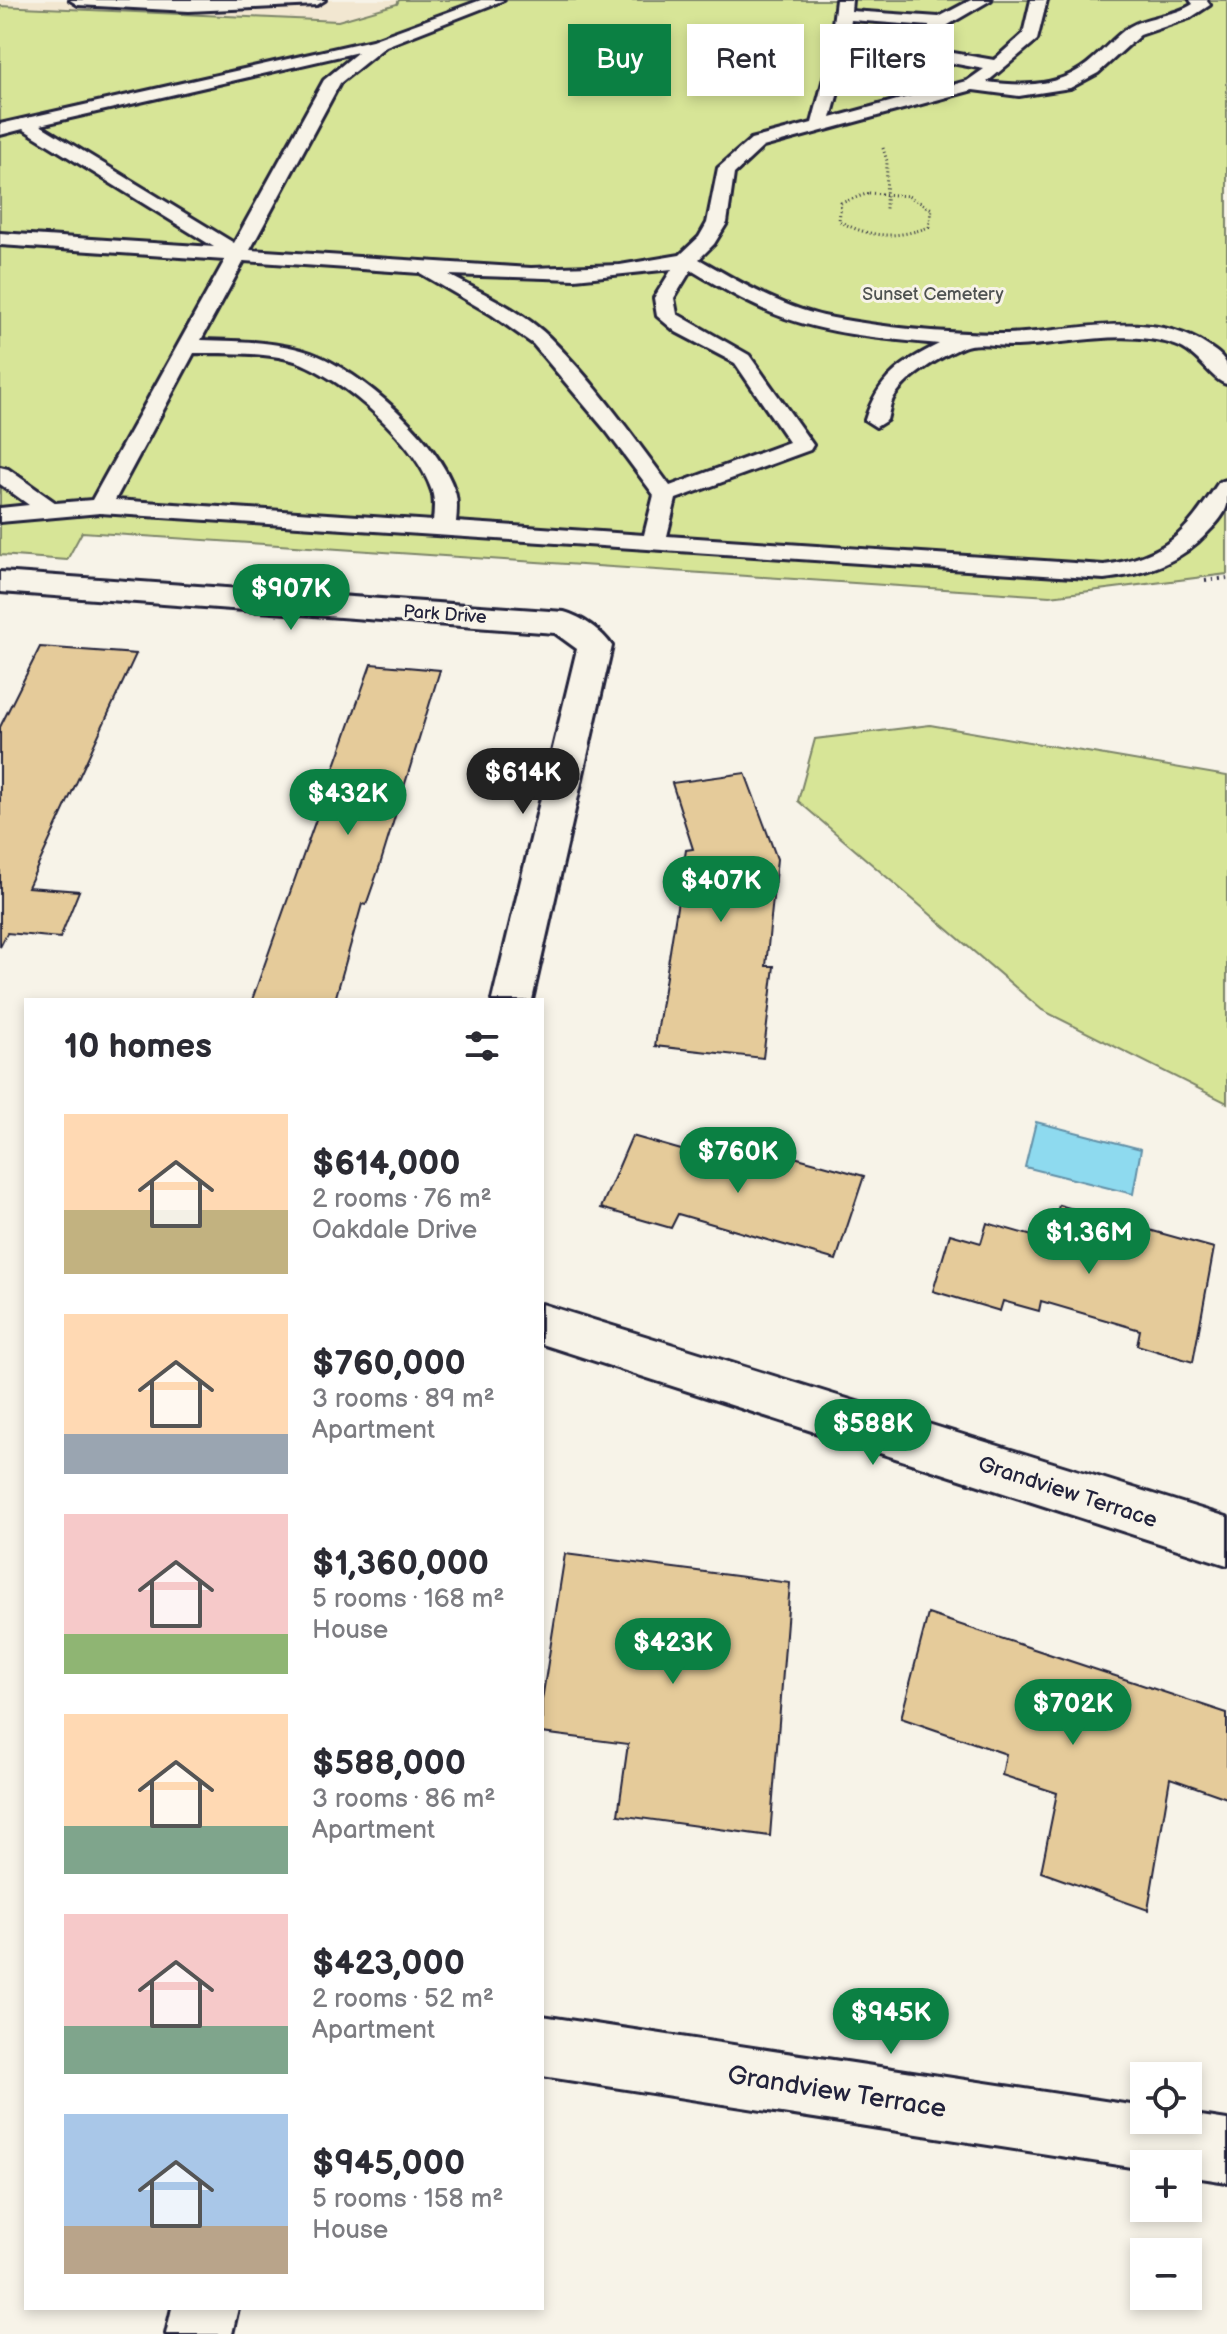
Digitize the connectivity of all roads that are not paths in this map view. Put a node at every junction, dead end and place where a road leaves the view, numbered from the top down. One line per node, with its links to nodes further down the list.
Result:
1 (78, 0): 2 (lane)
2 (317, 0)
3 (496, 0): 9 (lane)
4 (983, 0): 8 (lane)
5 (1039, 0): 11 (lane)
6 (1198, 0): 12 (lane)
7 (844, 7): 8 (lane)
8 (942, 22)
9 (380, 42): 14 (lane); 18 (lane)
10 (954, 58): 11 (lane)
11 (998, 66): 12 (lane)
12 (973, 85): 15 (lane)
13 (828, 96): 15 (lane)
14 (25, 123): 16 (lane); 18 (lane)
15 (820, 125): 19 (lane)
16 (0, 130)
17 (0, 239): 18 (lane)
18 (239, 254): 20 (lane); 22 (lane)
19 (687, 260): 20 (lane); 21 (lane); 27 (lane)
20 (420, 267): 27 (lane)
21 (965, 338): 23 (lane); 24 (lane)
22 (188, 346): 28 (lane); 31 (lane)
23 (1227, 378)
24 (876, 420)
25 (0, 474): 29 (lane)
26 (1227, 487): 32 (lane)
27 (665, 495): 32 (lane)
28 (100, 506): 29 (lane); 31 (lane)
29 (52, 511): 30 (lane)
30 (0, 515)
31 (444, 529): 32 (lane)
32 (654, 543)
33 (0, 582): 34 (street, Park Drive)
34 (512, 998)
35 (544, 1325): 36 (street, Grandview Terrace)
36 (1227, 1541)
37 (544, 2046): 38 (street, Grandview Terrace)
38 (1227, 2151)
39 (205, 2310): 40 (street)
40 (199, 2334)

